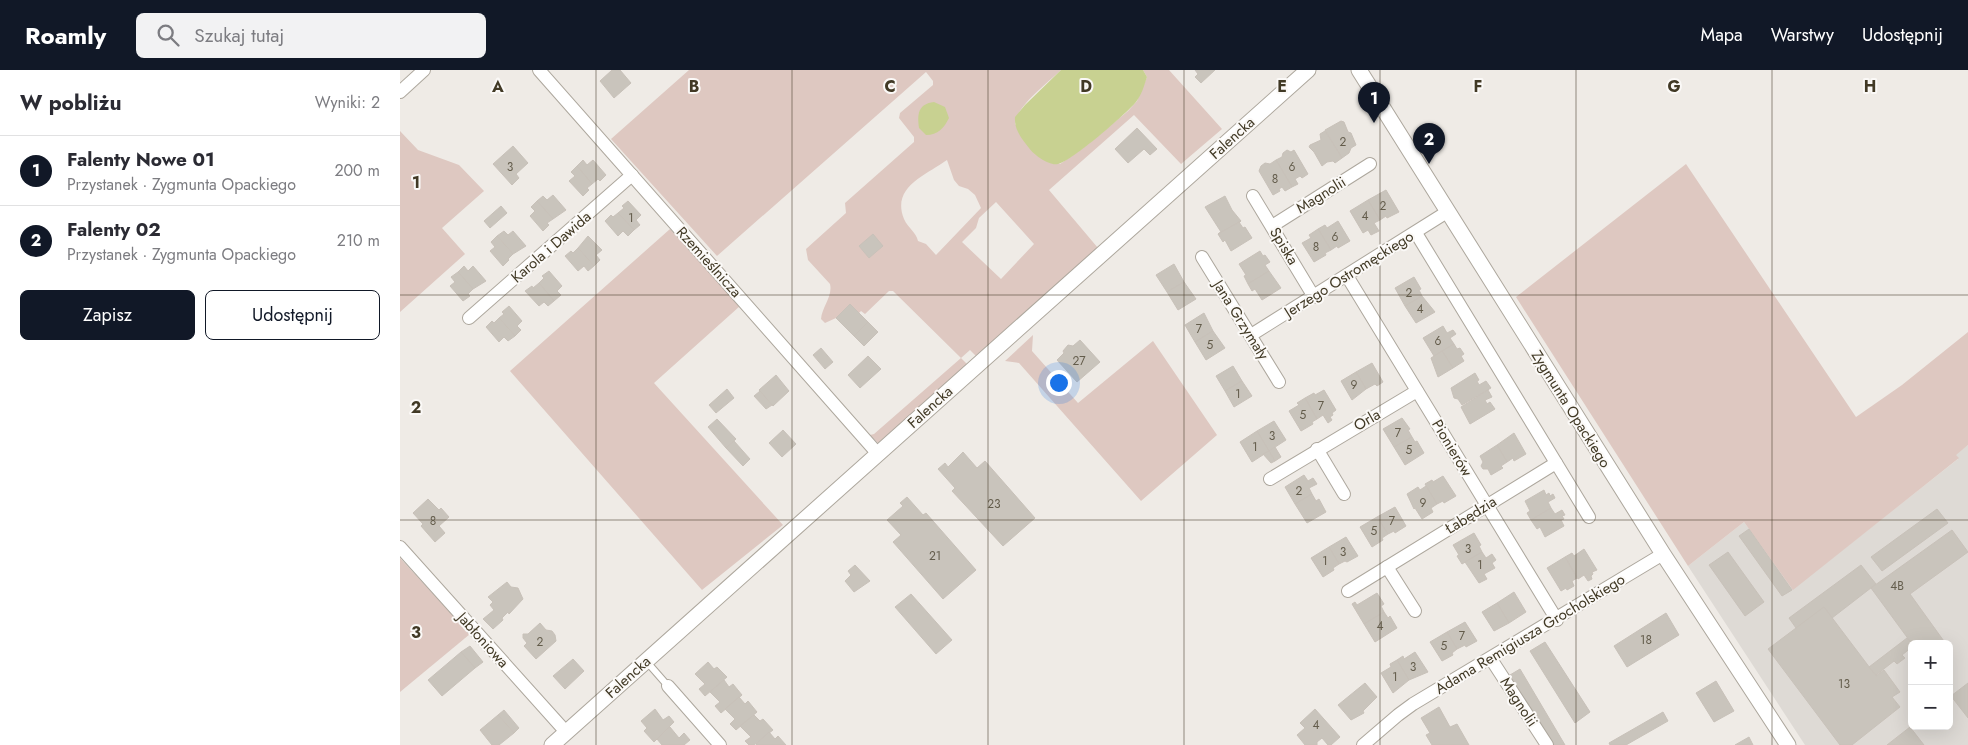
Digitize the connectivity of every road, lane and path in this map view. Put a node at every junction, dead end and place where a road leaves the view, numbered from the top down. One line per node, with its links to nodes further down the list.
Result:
1 (424, 70): 5 (street)
2 (539, 70): 7 (street, Rzemieślnicza)
3 (1308, 70): 20 (street, Falencka)
4 (1359, 70): 9 (street, Zygmunta Opackiego)
5 (400, 92)
6 (1370, 164): 10 (street, Magnolii)
7 (632, 175): 15 (street, Karola i Dawida); 20 (street, Rzemieślnicza)
8 (1253, 196): 10 (street, Spiska)
9 (1447, 212): 11 (street, Jerzego Ostromęckiego); 27 (street, Zygmunta Opackiego)
10 (1272, 226): 14 (street, Spiska)
11 (1416, 233): 13 (street, Jerzego Ostromęckiego); 21 (street)
12 (1202, 257): 16 (street, Jana Grzymały)
13 (1347, 276): 14 (street, Jerzego Ostromęckiego); 18 (street, Pionierów)
14 (1314, 296): 16 (street, Jerzego Ostromęckiego)
15 (469, 318)
16 (1251, 335): 17 (street, Jana Grzymały)
17 (1279, 382)
18 (1417, 391): 19 (street, Orla); 24 (street, Pionierów)
19 (1317, 450): 22 (street, Orla); 23 (street)
20 (878, 454): 33 (street, Falencka)
21 (1556, 463): 24 (street, Łabędzia); 25 (street)
22 (1270, 478)
23 (1344, 494)
24 (1487, 506): 28 (street, Łabędzia); 31 (street, Pionierów)
25 (1589, 517)
26 (400, 547): 35 (street, Jabłoniowa)
27 (1663, 554): 31 (street, Adama Remigiusza Grocholskiego); 40 (street, Zygmunta Opackiego)
28 (1387, 567): 29 (street, Łabędzia); 30 (street)
29 (1348, 591)
30 (1415, 611)
31 (1557, 620): 32 (street, Adama Remigiusza Grocholskiego)
32 (1491, 659): 38 (street, Adama Remigiusza Grocholskiego); 39 (street, Magnolii)
33 (646, 661): 34 (lane); 35 (street, Falencka)
34 (668, 686): 37 (street)
35 (566, 732): 36 (street, Falencka)
36 (552, 745)
37 (720, 745)
38 (1364, 745)
39 (1547, 745)
40 (1788, 745)

